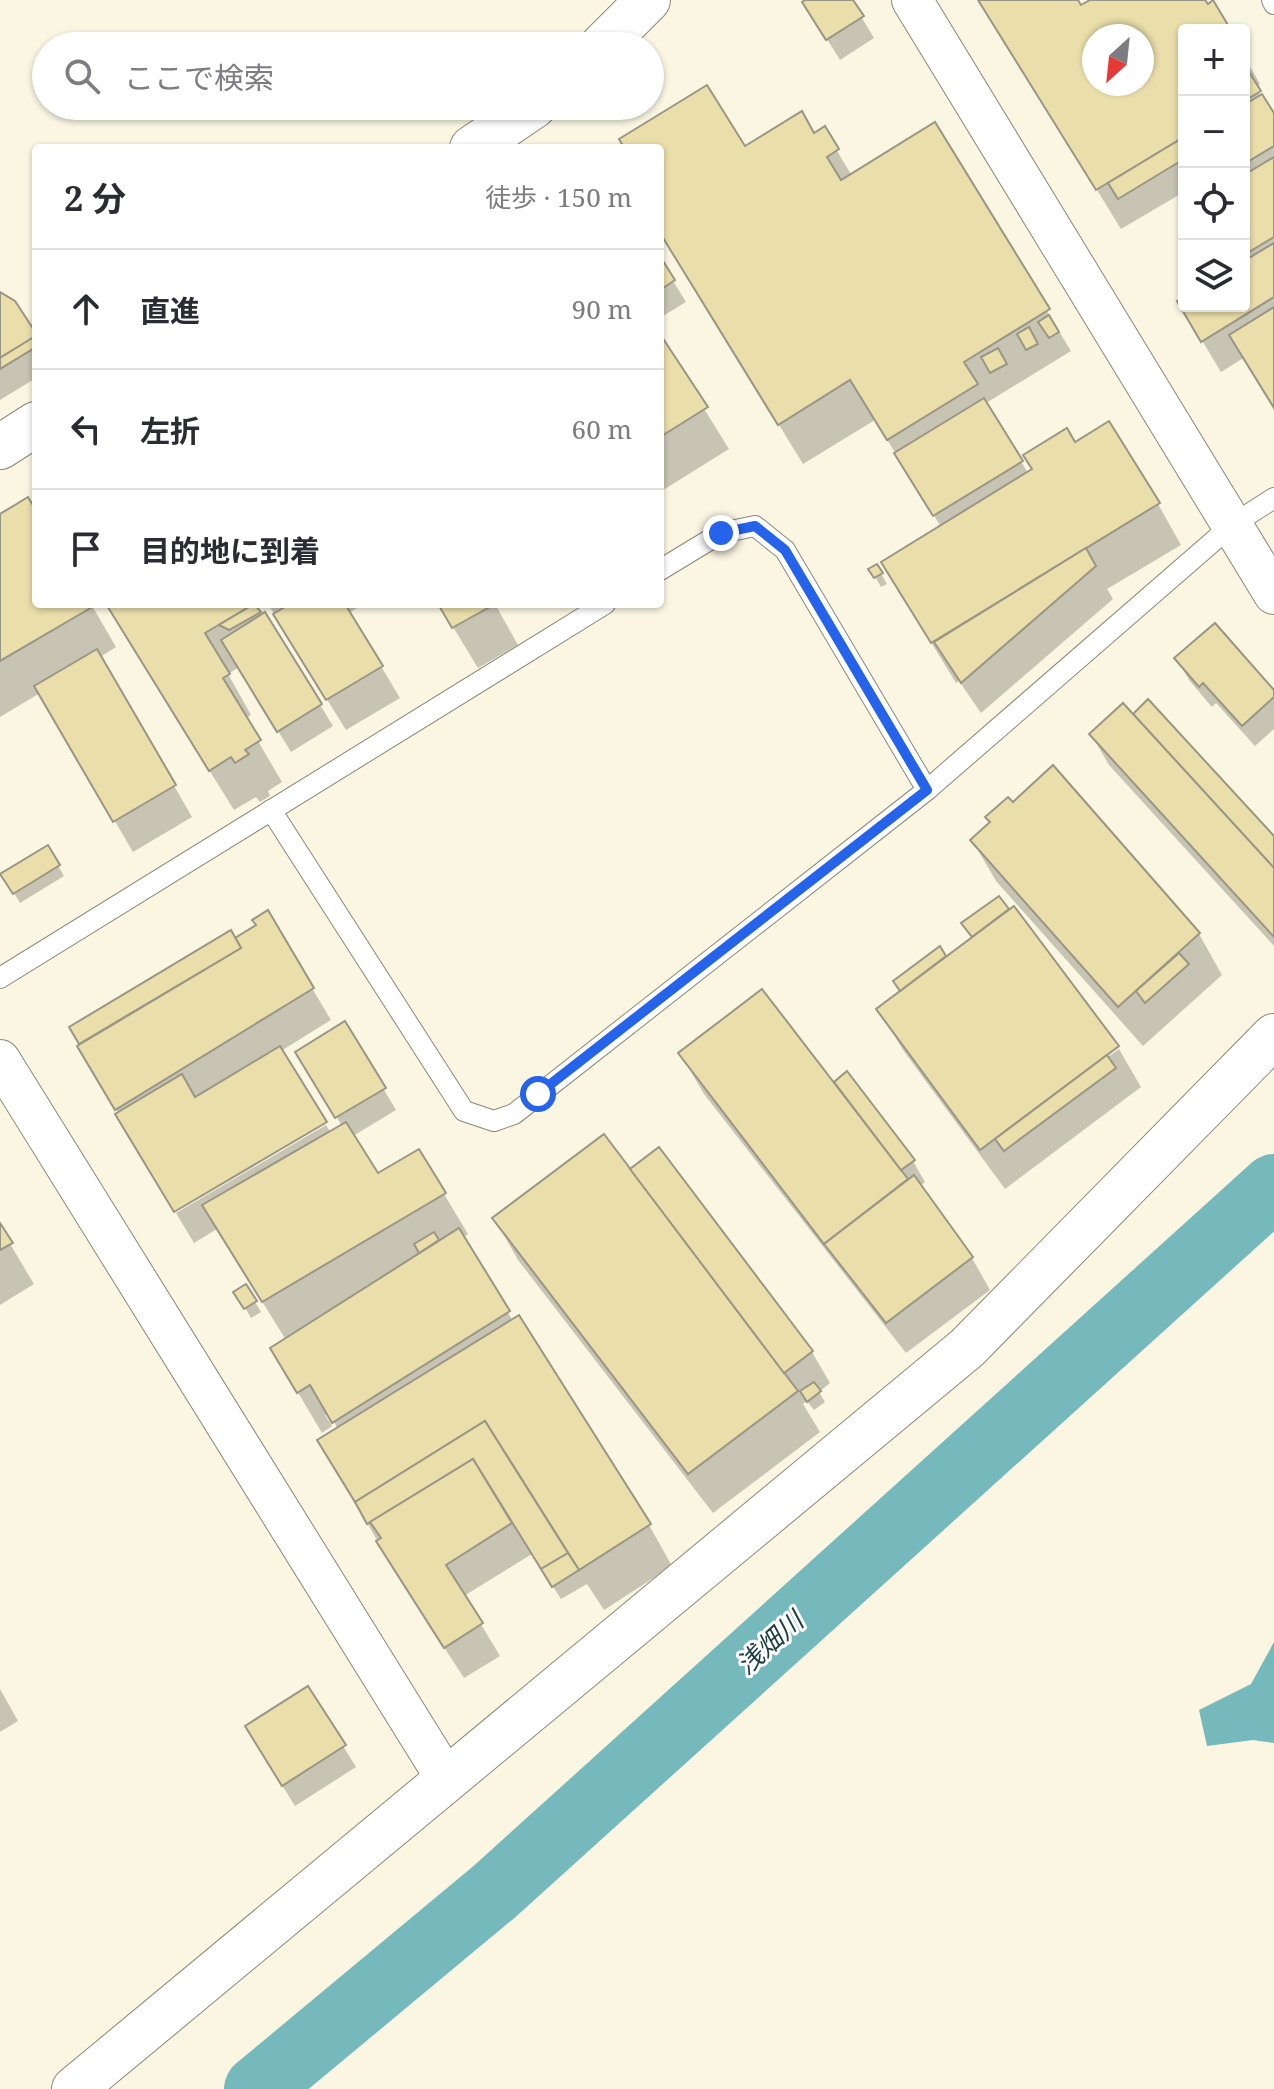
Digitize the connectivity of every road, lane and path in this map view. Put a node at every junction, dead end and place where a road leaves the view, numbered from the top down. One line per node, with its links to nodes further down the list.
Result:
1 (648, 0): 3 (street)
2 (912, 0): 9 (street)
3 (616, 32)
4 (513, 120): 5 (street)
5 (478, 144)
6 (32, 427): 7 (street)
7 (0, 447)
8 (1274, 498): 9 (lane)
9 (1232, 525): 11 (street); 13 (lane)
10 (664, 568): 13 (lane)
11 (1274, 594)
12 (599, 608): 14 (lane)
13 (927, 790): 14 (lane)
14 (271, 810): 15 (lane)
15 (0, 978)
16 (1274, 1036): 18 (street)
17 (0, 1060): 18 (street)
18 (447, 1780): 19 (street)
19 (74, 2089)

